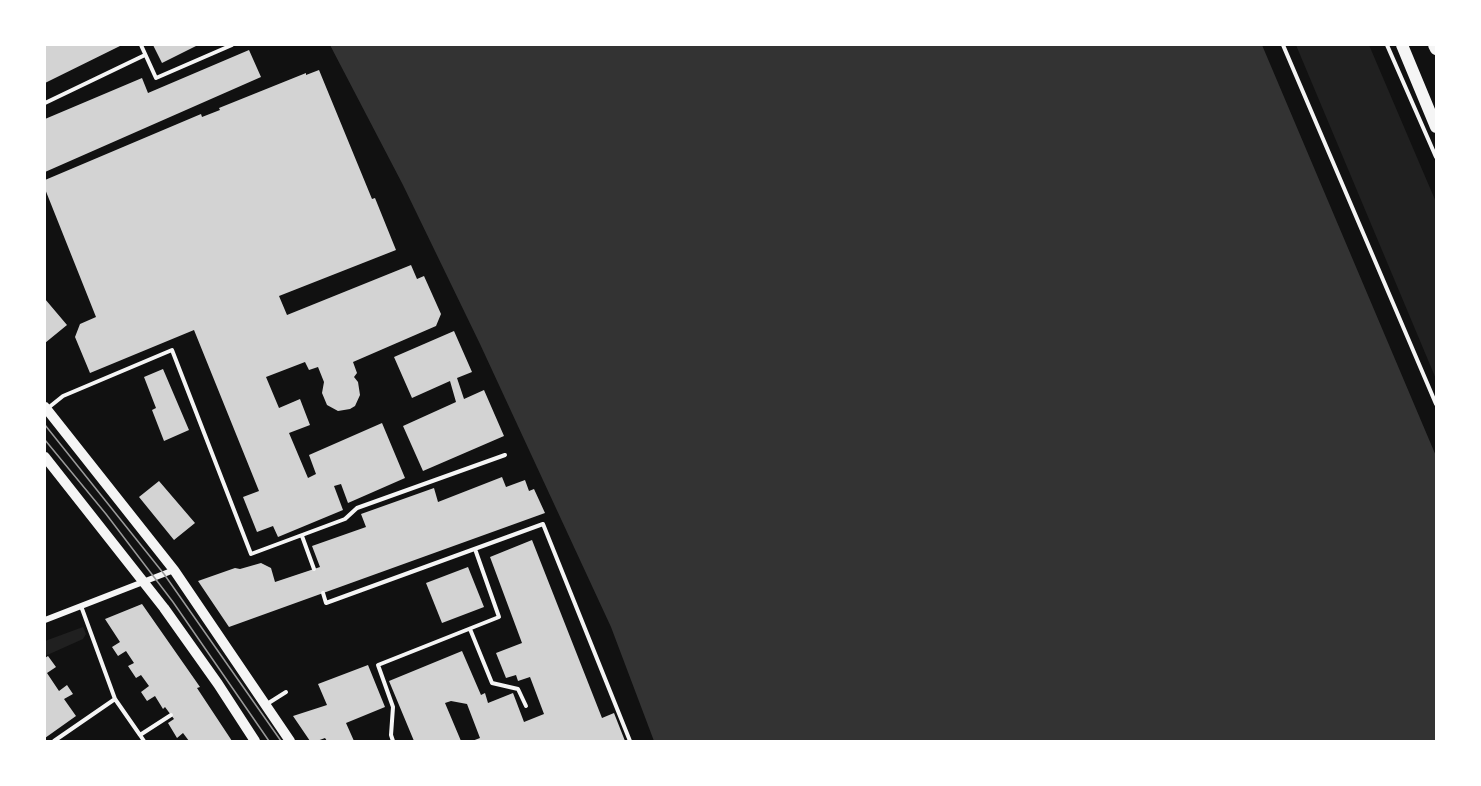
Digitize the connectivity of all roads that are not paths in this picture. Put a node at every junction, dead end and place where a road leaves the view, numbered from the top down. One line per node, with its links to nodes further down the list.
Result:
1 (141, 45): 8 (lane)
2 (232, 45): 8 (lane)
3 (1283, 45): 12 (lane)
4 (1387, 45): 11 (lane)
5 (1402, 45): 10 (main road)
6 (1434, 45): 7 (main road)
7 (1436, 49)
8 (145, 55): 9 (lane)
9 (45, 103)
10 (1436, 127)
11 (1436, 157)
12 (1436, 404)
13 (46, 408): 16 (lane); 19 (main road)
14 (505, 454): 16 (lane)
15 (45, 457): 20 (main road)
16 (302, 536): 18 (lane)
17 (475, 549): 21 (lane); 24 (lane); 36 (lane)
18 (314, 569)
19 (174, 570): 20 (street); 27 (main road)
20 (143, 582): 22 (street); 33 (main road)
21 (323, 593)
22 (81, 606): 23 (street); 26 (lane)
23 (45, 620)
24 (470, 629): 28 (lane); 35 (lane)
25 (286, 692): 27 (lane)
26 (115, 699): 30 (lane); 31 (lane)
27 (266, 704): 34 (main road)
28 (526, 706)
29 (171, 715): 30 (lane)
30 (140, 735): 32 (lane)
31 (54, 741)
32 (144, 741)
33 (255, 741)
34 (290, 741)
35 (393, 741)
36 (630, 741)

